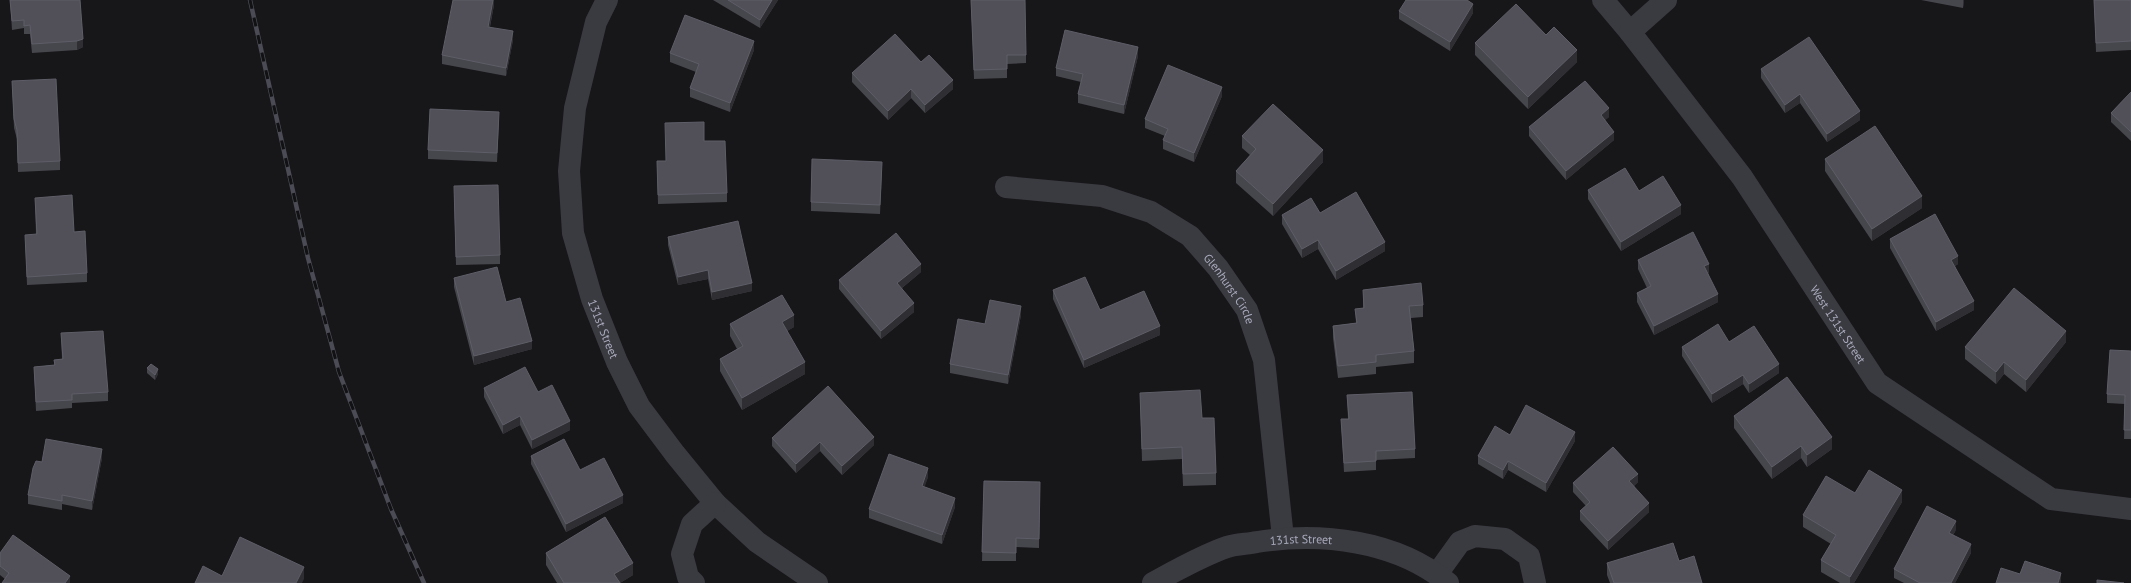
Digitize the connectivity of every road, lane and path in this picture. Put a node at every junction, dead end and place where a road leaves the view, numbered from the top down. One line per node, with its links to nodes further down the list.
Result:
1 (607, 0): 6 (street, 131st Street)
2 (1603, 0): 4 (street, West 131st Street)
3 (1666, 0): 4 (street)
4 (1630, 32): 7 (street, West 131st Street)
5 (1006, 187): 8 (street, Glenhurst Circle)
6 (716, 503): 10 (street, 131st Street); 11 (street)
7 (2131, 509)
8 (1283, 538): 9 (street, 131st Street); 12 (street, 131st Street)
9 (1442, 579): 13 (street)
10 (806, 581)
11 (694, 583)
12 (1153, 583)
13 (1535, 583)

